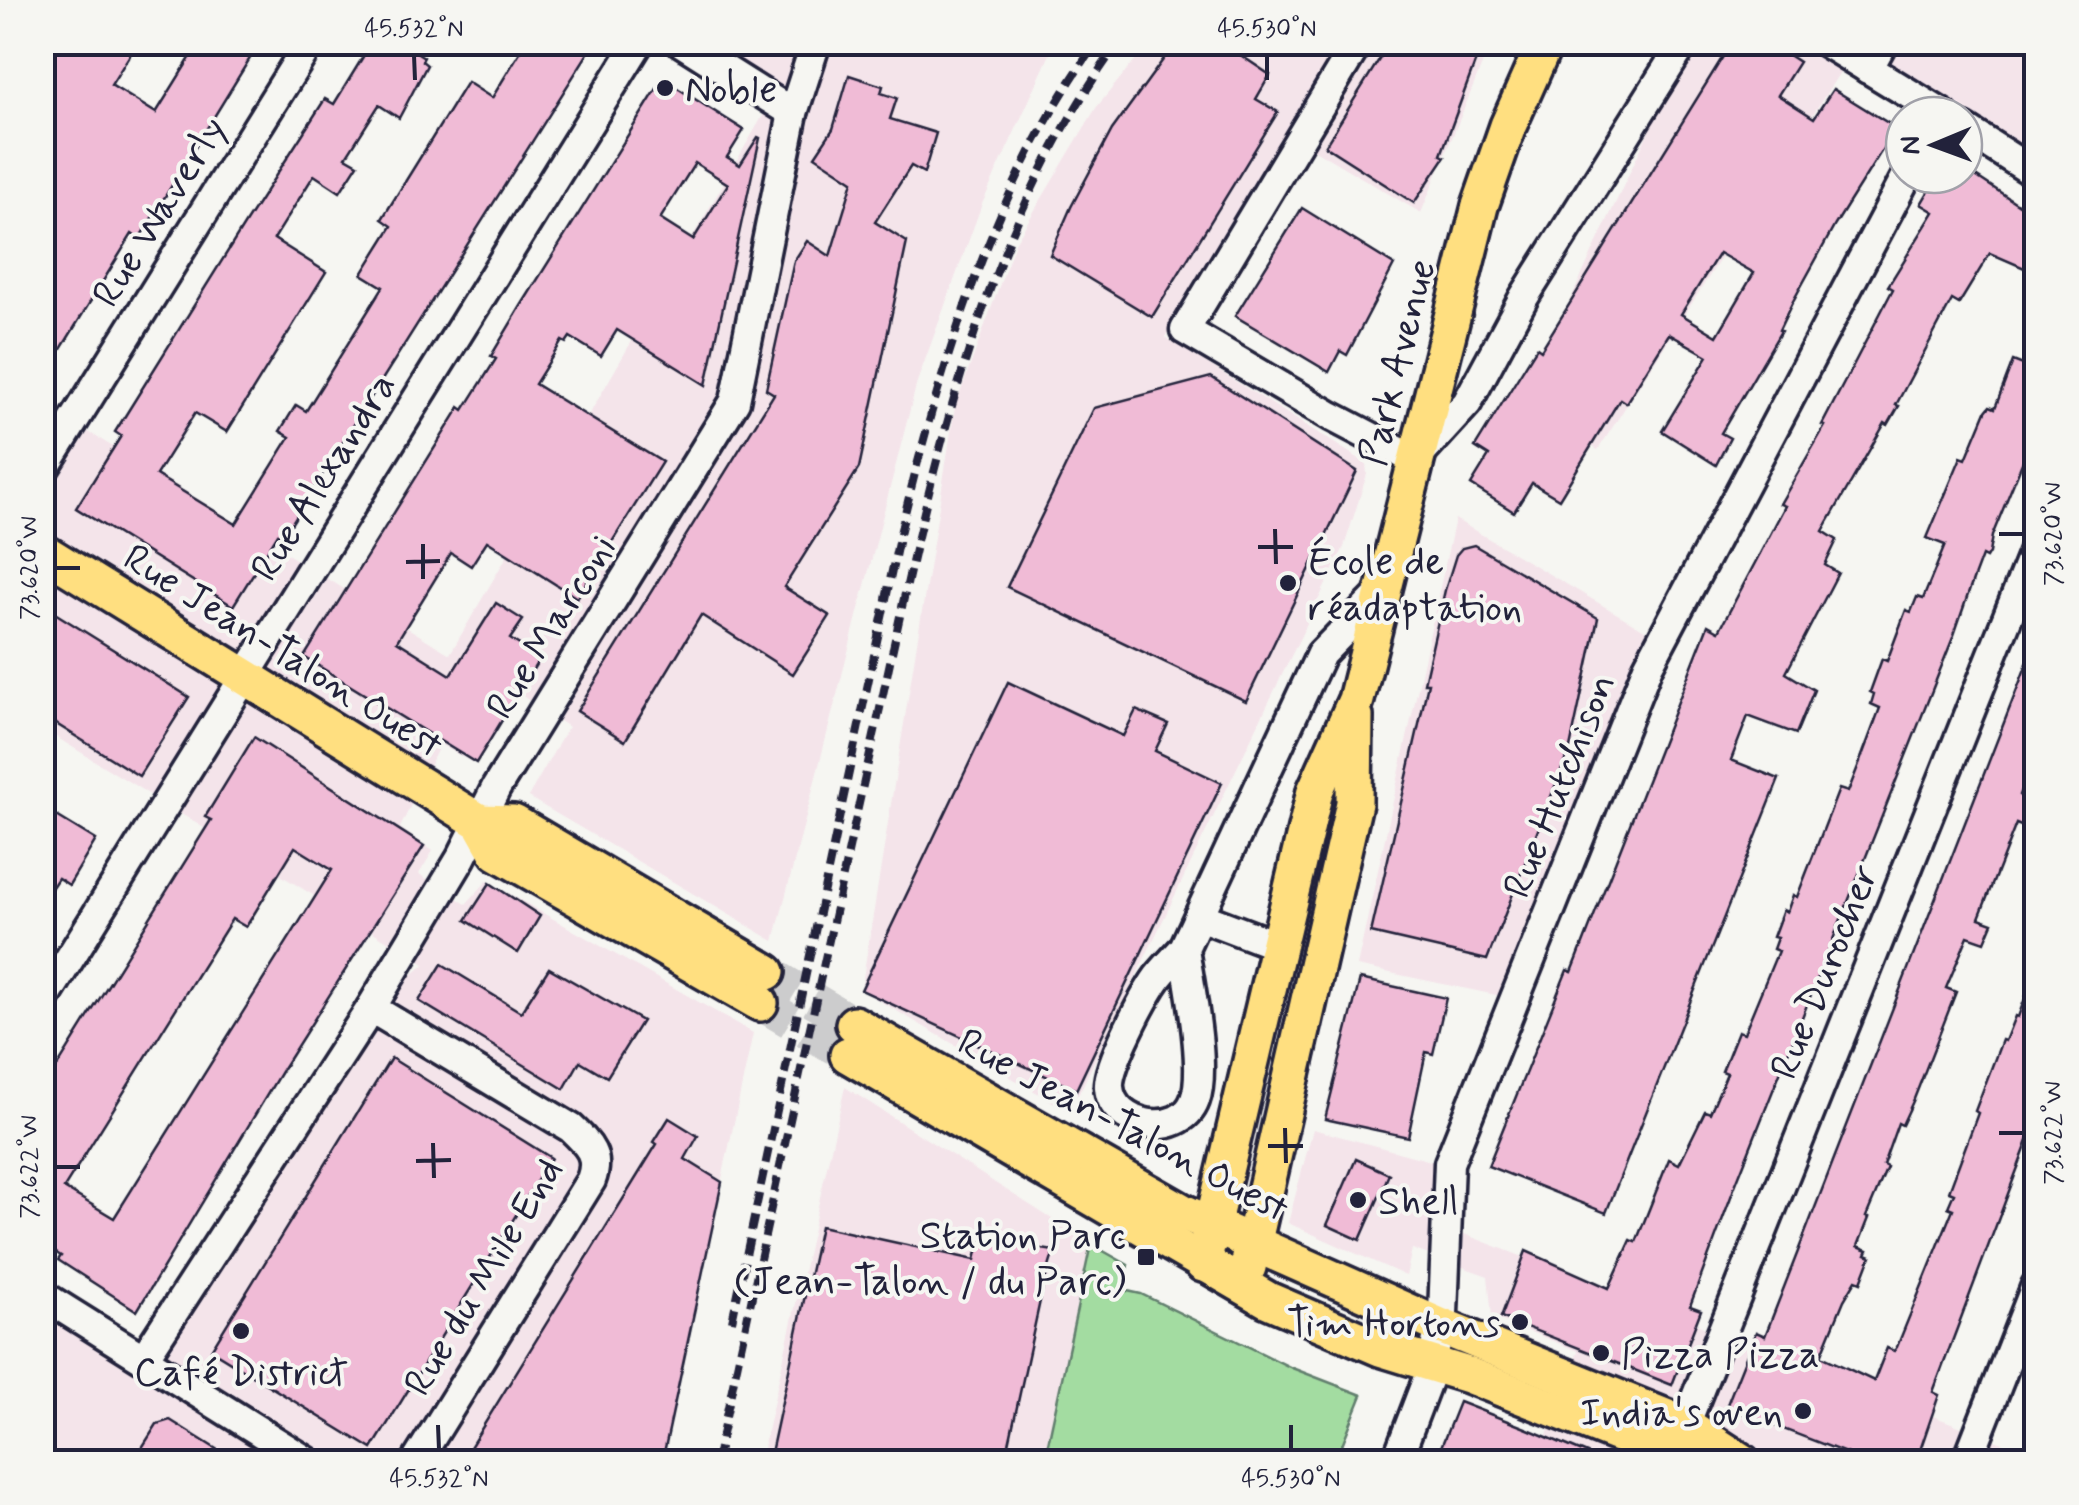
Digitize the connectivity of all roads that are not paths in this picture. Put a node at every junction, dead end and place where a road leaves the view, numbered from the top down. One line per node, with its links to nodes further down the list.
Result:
1 (310, 42): 17 (street, Rue Waverly)
2 (639, 42): 21 (street, Rue Alexandra)
3 (681, 42): 12 (street)
4 (816, 42): 12 (street, Rue Marconi)
5 (1358, 42): 16 (street)
6 (1684, 42): 16 (street)
7 (1824, 42): 10 (street)
8 (1884, 42): 10 (street)
9 (1545, 46): 16 (main road, Park Avenue)
10 (1868, 69): 11 (street)
11 (1910, 95)
12 (793, 113): 23 (street, Rue Marconi)
13 (1984, 141): 14 (street)
14 (2036, 174)
15 (1896, 195): 36 (street, Rue Hutchison)
16 (1415, 460): 20 (main road, Park Avenue)
17 (42, 472)
18 (2036, 546): 39 (street, Rue Durocher)
19 (42, 550): 21 (main road, Rue Jean-Talon Ouest)
20 (1380, 594): 22 (main road, Park Avenue); 24 (street)
21 (246, 678): 23 (main road, Rue Jean-Talon Ouest); 28 (street, Rue Alexandra)
22 (1356, 700): 25 (main road, Park Avenue); 31 (main road, Park Avenue)
23 (480, 822): 27 (main road, Rue Jean-Talon Ouest); 29 (street, Rue Marconi)
24 (1199, 916): 25 (street); 26 (street)
25 (1278, 946): 30 (main road, Park Avenue)
26 (1184, 948): 26 (street)
27 (763, 987)
28 (42, 1003)
29 (371, 1008): 37 (street, Rue Marconi); 41 (street, Rue du Mile End)
30 (1212, 1226): 31 (main road, Rue Jean-Talon Ouest); 32 (main road, Park Avenue); 32 (main road, Rue Jean-Talon Ouest)
31 (1254, 1245): 33 (main road, Park Avenue); 36 (main road, Rue Jean-Talon Ouest)
32 (1203, 1264): 33 (main road, Rue Jean-Talon Ouest)
33 (1242, 1286): 38 (main road, Rue Jean-Talon Ouest)
34 (2036, 1286): 45 (street)
35 (42, 1295): 37 (street)
36 (1440, 1326): 38 (street, Rue Hutchison); 39 (main road, Rue Jean-Talon Ouest)
37 (144, 1358): 40 (street)
38 (1432, 1364): 39 (main road, Rue Jean-Talon Ouest); 42 (street, Rue Hutchison)
39 (1676, 1448): 43 (main road, Rue Jean-Talon Ouest); 44 (main road, Rue Jean-Talon Ouest)
40 (308, 1462)
41 (416, 1462)
42 (1396, 1462)
43 (1730, 1462)
44 (1742, 1462)
45 (1967, 1462)

